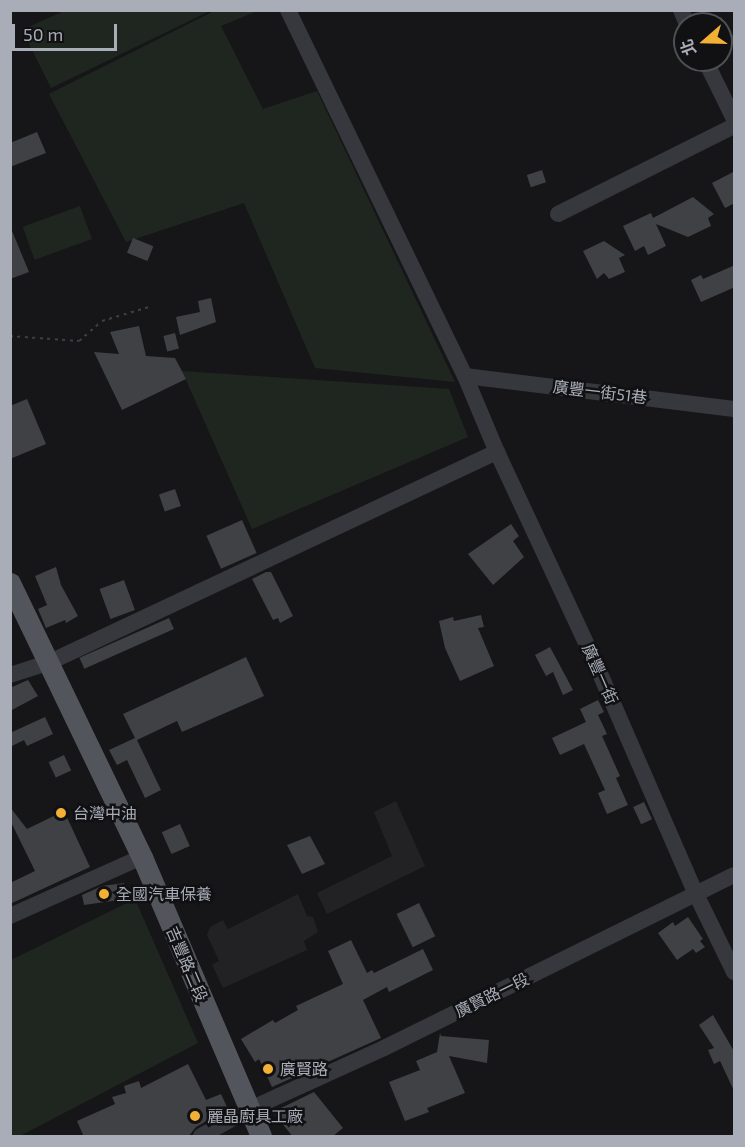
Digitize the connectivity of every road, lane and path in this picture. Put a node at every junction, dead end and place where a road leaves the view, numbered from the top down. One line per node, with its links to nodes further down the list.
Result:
1 (288, 10): 8 (street, 廣豐一街)
2 (711, 72): 3 (street)
3 (735, 118)
4 (735, 126): 5 (street)
5 (558, 214)
6 (149, 307): 7 (path)
7 (10, 336)
8 (465, 376): 9 (street, 廣豐一街51巷); 10 (street, 廣豐一街)
9 (735, 409)
10 (497, 452): 12 (street); 16 (street, 廣豐一街)
11 (10, 583): 12 (main road, 吉豐路二段)
12 (50, 662): 13 (street); 14 (main road, 吉豐路二段)
13 (10, 675)
14 (142, 856): 17 (street); 19 (main road, 吉豐路二段)
15 (735, 874): 16 (street, 廣賢路一段)
16 (696, 894): 18 (street, 廣豐一街); 19 (street, 廣賢路一段)
17 (10, 916)
18 (735, 972)
19 (248, 1110): 20 (street, 廣賢路一段); 21 (main road, 吉豐路二段)
20 (201, 1137)
21 (261, 1137)

